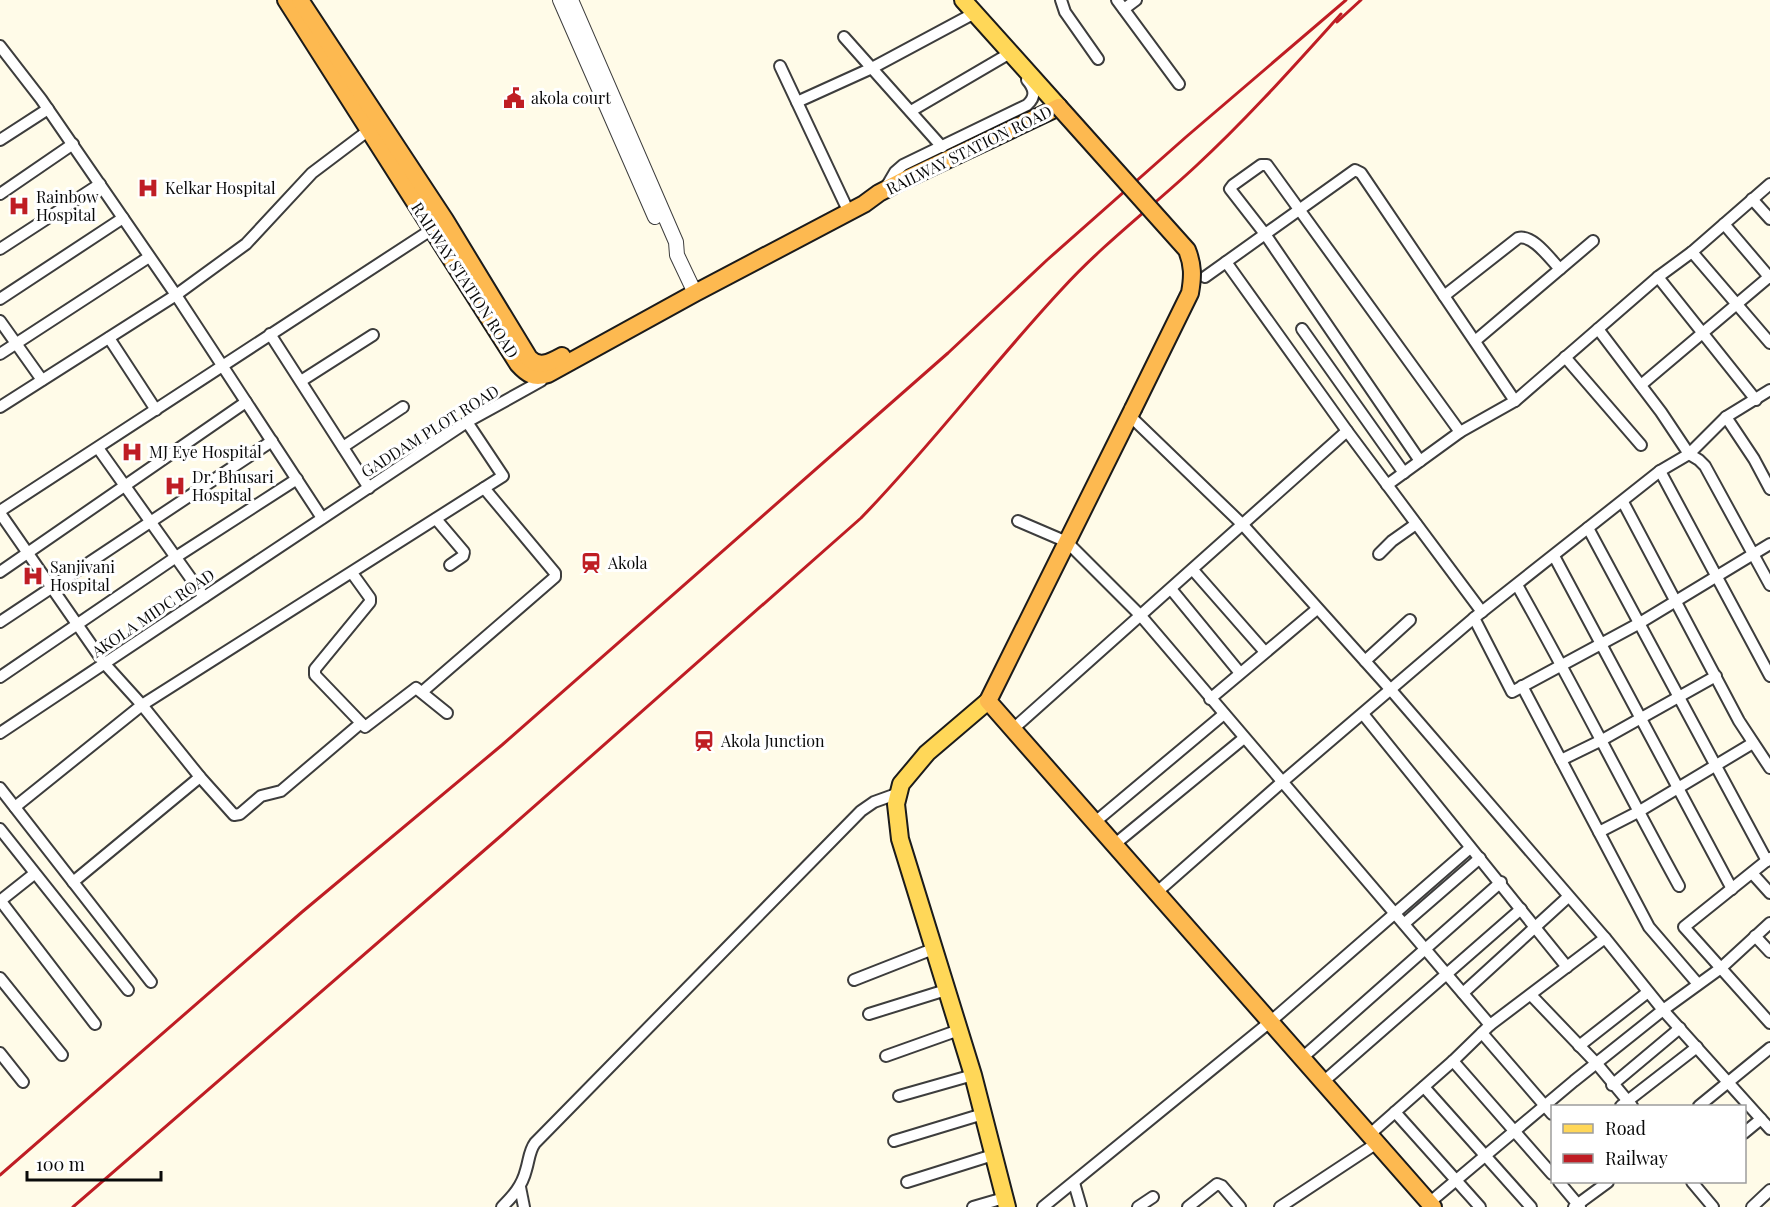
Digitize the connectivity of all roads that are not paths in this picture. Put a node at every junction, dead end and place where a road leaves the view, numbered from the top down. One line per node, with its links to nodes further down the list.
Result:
1 (286, 0): 21 (highway, RAILWAY STATION ROAD)
2 (300, 0): 36 (highway, RAILWAY STATION ROAD)
3 (560, 0): 22 (street)
4 (571, 0): 22 (street)
5 (955, 0): 9 (street)
6 (1061, 0): 13 (street)
7 (1136, 0): 8 (street)
8 (1120, 4): 16 (street)
9 (966, 8): 12 (street); 15 (street); 18 (main road)
10 (844, 37): 15 (street)
11 (0, 46): 19 (street)
12 (1005, 56): 20 (street); 25 (street)
13 (1098, 59)
14 (780, 66): 17 (street)
15 (872, 68): 17 (street); 20 (street)
16 (1179, 84)
17 (797, 102): 31 (street)
18 (1059, 107): 28 (highway, RAILWAY STATION ROAD); 75 (highway, bridge)
19 (48, 109): 23 (street); 24 (street)
20 (911, 111): 25 (street)
21 (369, 130): 36 (highway, RAILWAY STATION ROAD); 48 (street)
22 (624, 134): 47 (street)
23 (0, 140)
24 (73, 144): 26 (street); 29 (street)
25 (942, 147): 28 (street)
26 (100, 184): 33 (street); 39 (street)
27 (1770, 184): 30 (street)
28 (881, 192): 31 (highway, RAILWAY STATION ROAD); 47 (highway, RAILWAY STATION ROAD)
29 (0, 194)
30 (1752, 199): 34 (street); 35 (street)
31 (845, 204): 47 (highway, RAILWAY STATION ROAD)
32 (1299, 208): 37 (street); 37 (street); 49 (street); 79 (street)
33 (123, 218): 41 (street); 50 (street)
34 (1770, 219)
35 (1724, 224): 40 (street); 46 (street)
36 (439, 225): 56 (street); 65 (highway, RAILWAY STATION ROAD)
37 (1265, 234): 42 (street); 85 (street)
38 (1593, 241): 43 (street)
39 (0, 249)
40 (1692, 252): 45 (street); 51 (street)
41 (149, 257): 48 (street); 61 (street)
42 (1226, 262): 44 (street); 78 (street)
43 (1560, 269): 49 (street); 59 (street)
44 (1205, 277)
45 (1658, 277): 54 (street); 55 (street)
46 (1770, 277): 51 (street)
47 (693, 289): 65 (highway, RAILWAY STATION ROAD)
48 (176, 295): 58 (street); 64 (street)
49 (1444, 296): 59 (street)
50 (0, 299)
51 (1735, 304): 55 (street); 60 (street)
52 (0, 321): 61 (street)
53 (1302, 329): 87 (street)
54 (1598, 329): 63 (street); 68 (street)
55 (1703, 333): 68 (street); 69 (street)
56 (270, 334): 64 (street); 67 (street)
57 (374, 335): 67 (street)
58 (109, 338): 66 (street); 74 (street)
59 (1474, 341): 70 (street)
60 (1770, 343)
61 (16, 344): 62 (street); 66 (street)
62 (0, 354)
63 (1565, 357): 70 (street); 81 (street)
64 (222, 365): 71 (street); 74 (street)
65 (540, 371): 77 (street, GADDAM PLOT ROAD)
66 (42, 380): 72 (street)
67 (301, 381): 82 (street)
68 (1641, 385): 84 (street)
69 (1765, 397): 76 (street)
70 (1515, 401): 79 (street)
71 (246, 402): 80 (street); 90 (street)
72 (0, 407)
73 (404, 407): 82 (street)
74 (156, 410): 83 (street)
75 (1131, 412): 101 (street); 103 (highway)
76 (1726, 417): 84 (street); 93 (street)
77 (467, 422): 91 (street, GADDAM PLOT ROAD); 92 (street)
78 (1347, 431): 89 (street); 101 (street)
79 (1460, 432): 85 (street)
80 (272, 441): 88 (street); 99 (street)
81 (1641, 445)
82 (343, 447): 91 (street)
83 (98, 448): 90 (street); 95 (street)
84 (1689, 454): 86 (street); 107 (street)
85 (1420, 461): 87 (street)
86 (1660, 471): 94 (street); 114 (street)
87 (1404, 472): 89 (street)
88 (297, 479): 96 (street); 109 (street)
89 (1387, 485): 100 (street)
90 (126, 487): 99 (street); 105 (street)
91 (369, 488): 96 (street, GADDAM PLOT ROAD)
92 (484, 488): 97 (street); 139 (street)
93 (1770, 489)
94 (1623, 502): 102 (street); 120 (street)
95 (0, 512): 105 (street)
96 (322, 518): 119 (street, AKOLA MIDC ROAD)
97 (436, 519): 110 (street); 113 (street)
98 (1018, 521): 103 (street)
99 (150, 522): 109 (street); 117 (street)
100 (1416, 524): 106 (street); 122 (street)
101 (1243, 525): 111 (street); 121 (street)
102 (1588, 528): 108 (street); 126 (street)
103 (1067, 542): 123 (street); 142 (highway)
104 (1770, 544): 107 (street)
105 (28, 553): 112 (street); 117 (street)
106 (1379, 554)
107 (1754, 554): 114 (street); 116 (street)
108 (1554, 556): 115 (street); 128 (street)
109 (176, 557): 119 (street); 127 (street)
110 (450, 565)
111 (1193, 570): 118 (street); 129 (street)
112 (0, 572)
113 (352, 573): 143 (street); 148 (street)
114 (1716, 576): 120 (street); 135 (street)
115 (1517, 585): 122 (street); 132 (street)
116 (1770, 585)
117 (52, 588): 125 (street); 127 (street)
118 (1171, 589): 123 (street); 133 (street)
119 (204, 597): 131 (street, AKOLA MIDC ROAD)
120 (1677, 602): 126 (street); 134 (street)
121 (1317, 609): 129 (street); 130 (street)
122 (1478, 615): 137 (street); 138 (street)
123 (1141, 616): 141 (street); 149 (street)
124 (1410, 620): 130 (street)
125 (0, 622)
126 (1638, 624): 128 (street); 140 (street)
127 (78, 625): 131 (street); 136 (street)
128 (1600, 644): 132 (street); 147 (street)
129 (1265, 652): 133 (street)
130 (1365, 661): 138 (street)
131 (104, 663): 143 (street); 150 (street, AKOLA MIDC ROAD)
132 (1562, 664): 137 (street); 152 (street)
133 (1240, 673): 141 (street)
134 (1716, 676): 140 (street); 153 (street)
135 (1770, 676)
136 (0, 677)
137 (1522, 686): 154 (street)
138 (1391, 690): 146 (street); 179 (street)
139 (422, 692): 144 (street); 148 (street)
140 (1678, 696): 147 (street); 155 (street)
141 (1210, 699): 145 (street)
142 (988, 701): 149 (highway); 161 (main road)
143 (142, 705): 157 (street); 162 (street)
144 (447, 713)
145 (1224, 714): 151 (street); 164 (street)
146 (1364, 714): 158 (street); 168 (street)
147 (1640, 718): 152 (street); 160 (street)
148 (361, 723): 157 (street)
149 (1013, 729): 164 (highway)
150 (0, 733)
151 (1244, 738): 158 (street); 167 (street)
152 (1602, 740): 154 (street); 163 (street)
153 (1753, 743): 155 (street); 156 (street)
154 (1561, 760): 166 (street)
155 (1716, 766): 160 (street); 170 (street)
156 (1770, 768)
157 (200, 777): 173 (street)
158 (1281, 783): 177 (street); 182 (street)
159 (0, 788): 162 (street)
160 (1678, 788): 163 (street); 176 (street)
161 (899, 793): 188 (main road); 248 (street)
162 (15, 807): 173 (street)
163 (1638, 812): 166 (street); 175 (street)
164 (1095, 822): 167 (highway)
165 (0, 830): 172 (street)
166 (1599, 832): 197 (street)
167 (1115, 844): 177 (highway)
168 (1470, 848): 169 (street); 182 (street)
169 (1480, 858): 174 (street); 183 (street)
170 (1768, 859): 171 (street)
171 (1752, 873): 176 (street); 178 (street)
172 (34, 874): 180 (street); 198 (street)
173 (74, 882): 196 (street)
174 (1501, 882): 181 (street); 189 (street)
175 (1679, 886)
176 (1732, 889): 192 (street)
177 (1156, 893): 205 (highway)
178 (1770, 893)
179 (1568, 897): 185 (street); 187 (street)
180 (0, 901): 207 (street)
181 (1521, 909): 185 (street); 193 (street)
182 (1396, 913): 183 (street); 205 (street)
183 (1405, 923): 189 (street)
184 (1770, 923): 186 (street)
185 (1535, 927): 191 (street); 201 (street)
186 (1755, 936): 190 (street); 192 (street)
187 (1605, 938): 191 (street); 200 (street)
188 (933, 949): 195 (street); 199 (main road)
189 (1424, 949): 193 (street); 217 (street)
190 (1770, 952)
191 (1568, 967): 202 (street)
192 (1721, 968): 197 (street); 206 (street)
193 (1447, 975): 201 (street); 222 (street)
194 (0, 978): 215 (street)
195 (854, 980)
196 (152, 982)
197 (1698, 984): 203 (street)
198 (128, 990)
199 (946, 990): 204 (street); 210 (main road)
200 (1648, 992): 203 (street); 211 (street)
201 (1462, 993): 209 (street)
202 (1531, 995): 209 (street); 211 (street)
203 (1663, 1010): 208 (street); 219 (street)
204 (869, 1014)
205 (1270, 1022): 217 (highway); 244 (street)
206 (1770, 1023)
207 (95, 1024)
208 (1680, 1028): 212 (street); 224 (street)
209 (1486, 1029): 218 (street); 227 (street)
210 (959, 1030): 216 (street); 220 (main road)
211 (1579, 1046): 219 (street)
212 (1696, 1047): 223 (street); 228 (street)
213 (1770, 1048): 223 (street)
214 (0, 1053): 221 (street)
215 (62, 1055)
216 (885, 1056)
217 (1302, 1058): 222 (highway)
218 (1453, 1061): 225 (street); 235 (street)
219 (1597, 1064): 224 (street); 227 (street)
220 (973, 1075): 226 (street); 232 (main road)
221 (23, 1082)
222 (1323, 1082): 237 (highway)
223 (1730, 1082): 229 (street); 233 (street)
224 (1612, 1085): 228 (street)
225 (1424, 1087): 230 (street); 240 (street)
226 (899, 1096)
227 (1545, 1105): 231 (street); 235 (street)
228 (1627, 1105)
229 (1701, 1105)
230 (1395, 1112): 237 (street); 242 (street)
231 (1551, 1113)
232 (983, 1114): 238 (street); 239 (main road)
233 (1761, 1119): 234 (street); 236 (street)
234 (1770, 1129)
235 (1515, 1130): 240 (street); 241 (street)
236 (1746, 1131)
237 (1373, 1139): 252 (highway); 263 (street)
238 (894, 1141)
239 (993, 1155): 243 (street); 251 (main road)
240 (1485, 1156): 242 (street); 265 (street)
241 (1551, 1169)
242 (1456, 1180): 252 (street); 264 (street)
243 (907, 1182)
244 (1074, 1183): 258 (street); 259 (street)
245 (1560, 1183): 254 (street)
246 (1607, 1183): 254 (street)
247 (1693, 1183): 266 (street)
248 (520, 1186): 255 (street); 256 (street)
249 (1770, 1190): 253 (street)
250 (1153, 1197): 260 (street)
251 (1005, 1202): 257 (street)
252 (1431, 1205)
253 (1759, 1205)
254 (1577, 1206)
255 (502, 1207)
256 (524, 1207)
257 (973, 1207)
258 (1044, 1207)
259 (1081, 1207)
260 (1138, 1207)
261 (1188, 1207): 262 (street)
262 (1240, 1207)
263 (1280, 1207)
264 (1480, 1207)
265 (1531, 1207)
266 (1713, 1207)

